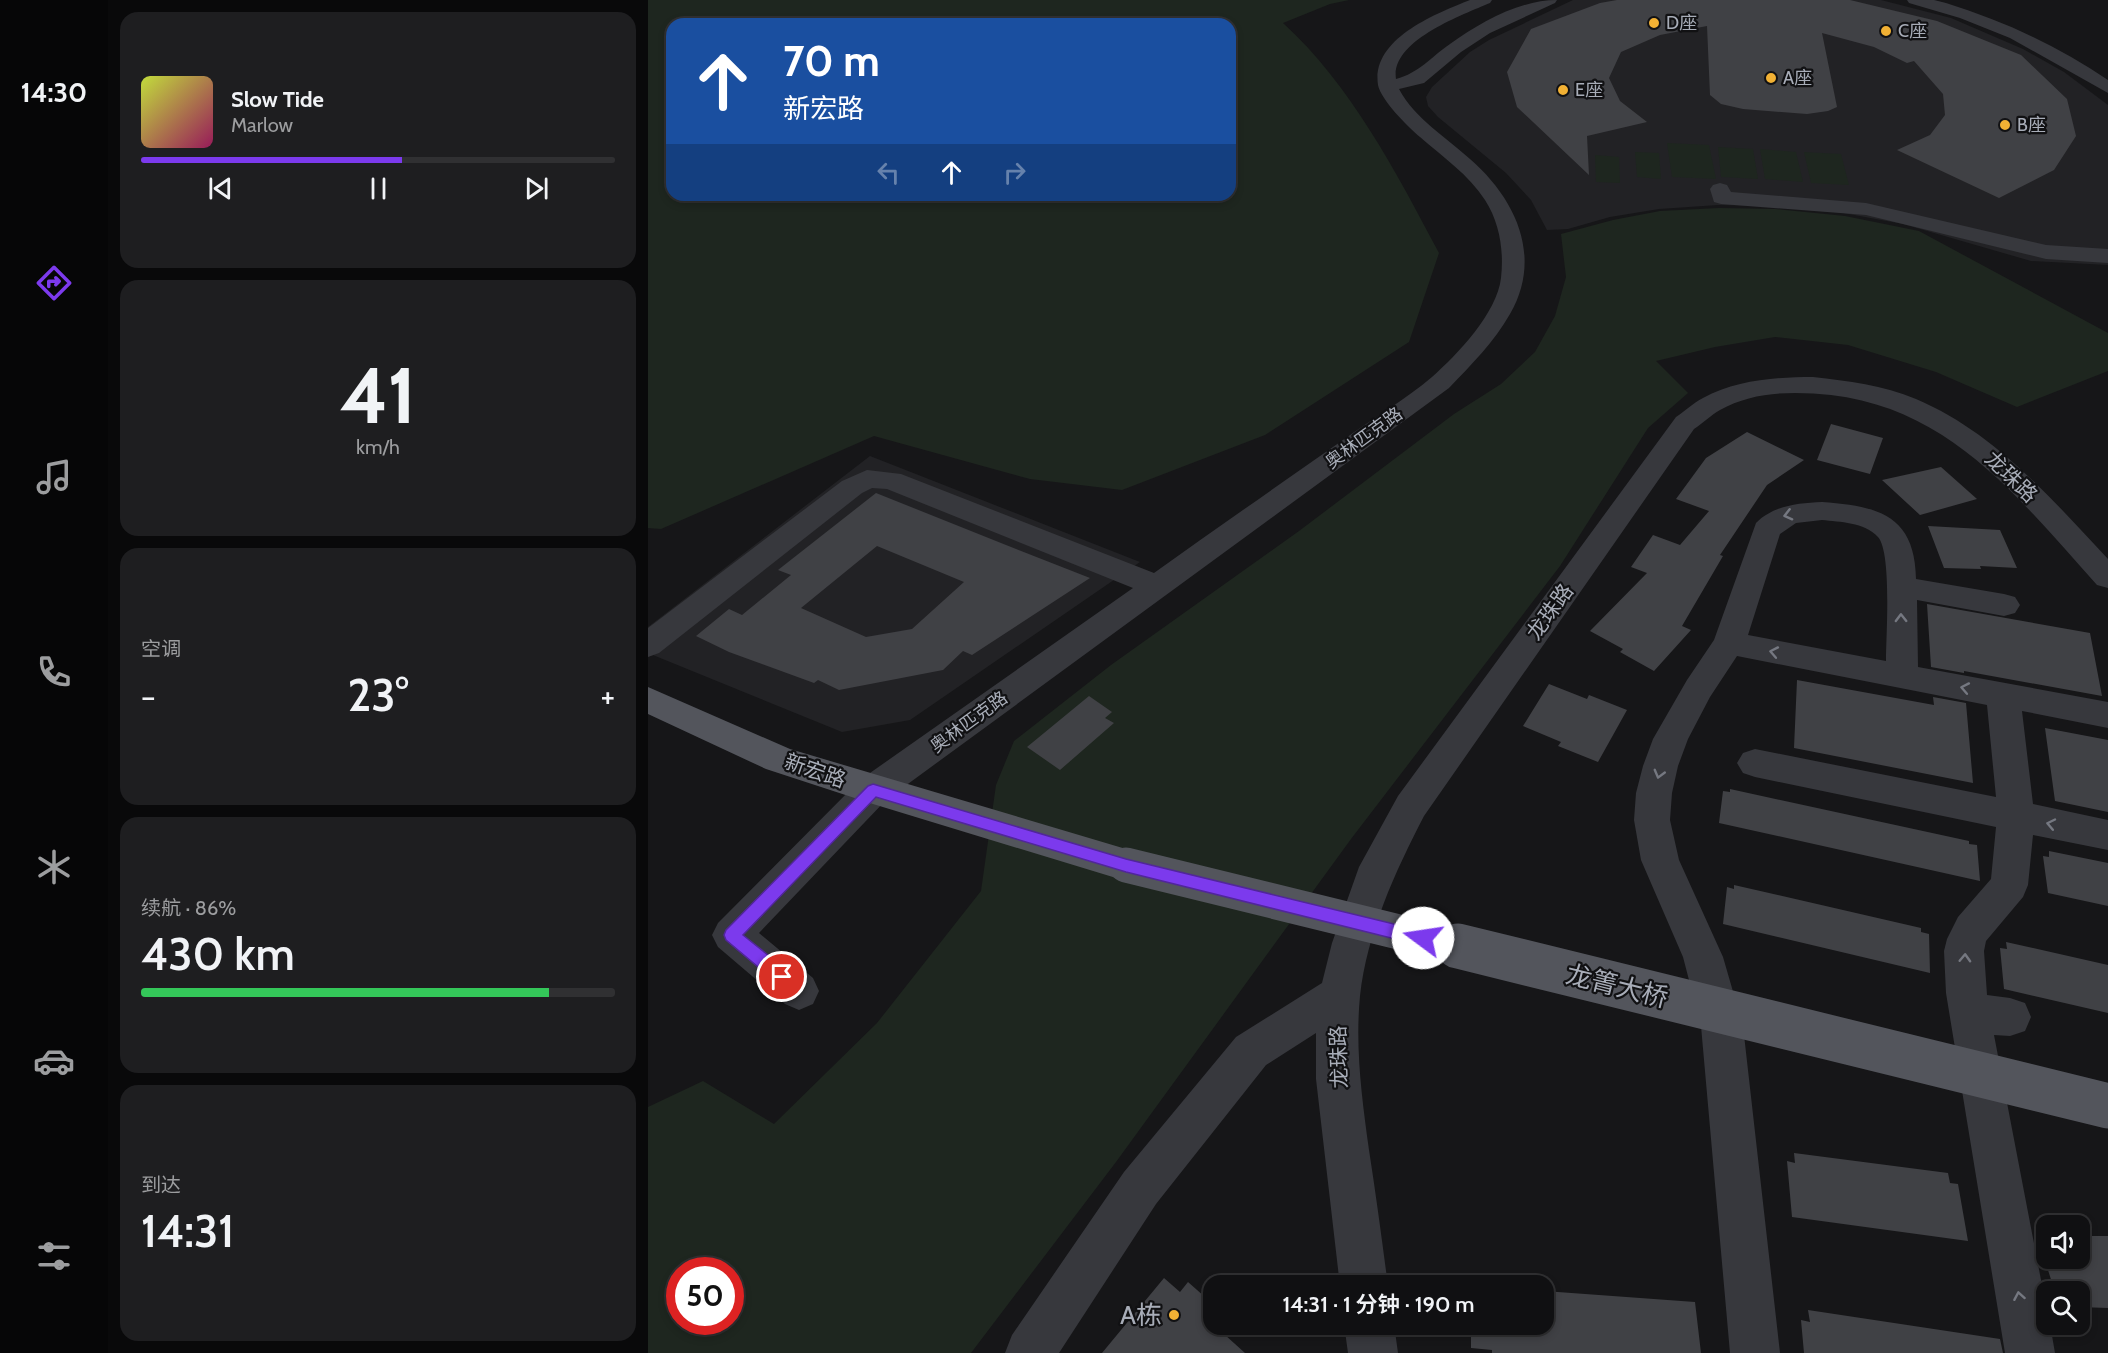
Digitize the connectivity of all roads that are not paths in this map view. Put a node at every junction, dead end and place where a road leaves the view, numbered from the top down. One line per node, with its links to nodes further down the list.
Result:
1 (1484, 0): 4 (street)
2 (1549, 0): 4 (street)
3 (1915, 0): 5 (street)
4 (1387, 86): 9 (street, 奥林匹克路)
5 (2108, 88)
6 (1720, 189): 7 (street)
7 (2108, 256)
8 (2108, 578): 24 (street, 龙珠路)
9 (1158, 586): 13 (street); 19 (street, 奥林匹克路)
10 (1901, 587): 11 (street); 12 (street, one-way to 12); 14 (street, one-way to 10)
11 (2004, 605)
12 (1729, 644): 14 (street, one-way to 12); 30 (street, one-way to 30)
13 (648, 645)
14 (1902, 676): 15 (street, one-way to 14)
15 (2002, 695): 17 (street); 20 (street)
16 (648, 700): 19 (main road, 新宏路)
17 (2108, 715)
18 (1755, 763): 20 (street)
19 (873, 790): 22 (main road, 新宏路); 23 (street, 奥林匹克路)
20 (2016, 816): 21 (street, one-way to 20); 31 (street, one-way to 20)
21 (2108, 836)
22 (1126, 866): 25 (main road, 龙箐大桥, bridge)
23 (799, 991)
24 (1340, 993): 26 (street, 龙珠路); 28 (street)
25 (2108, 1106)
26 (1363, 1275)
27 (1371, 1335): 29 (street)
28 (1030, 1353)
29 (1373, 1353)
30 (1755, 1353)
31 (2030, 1353)

